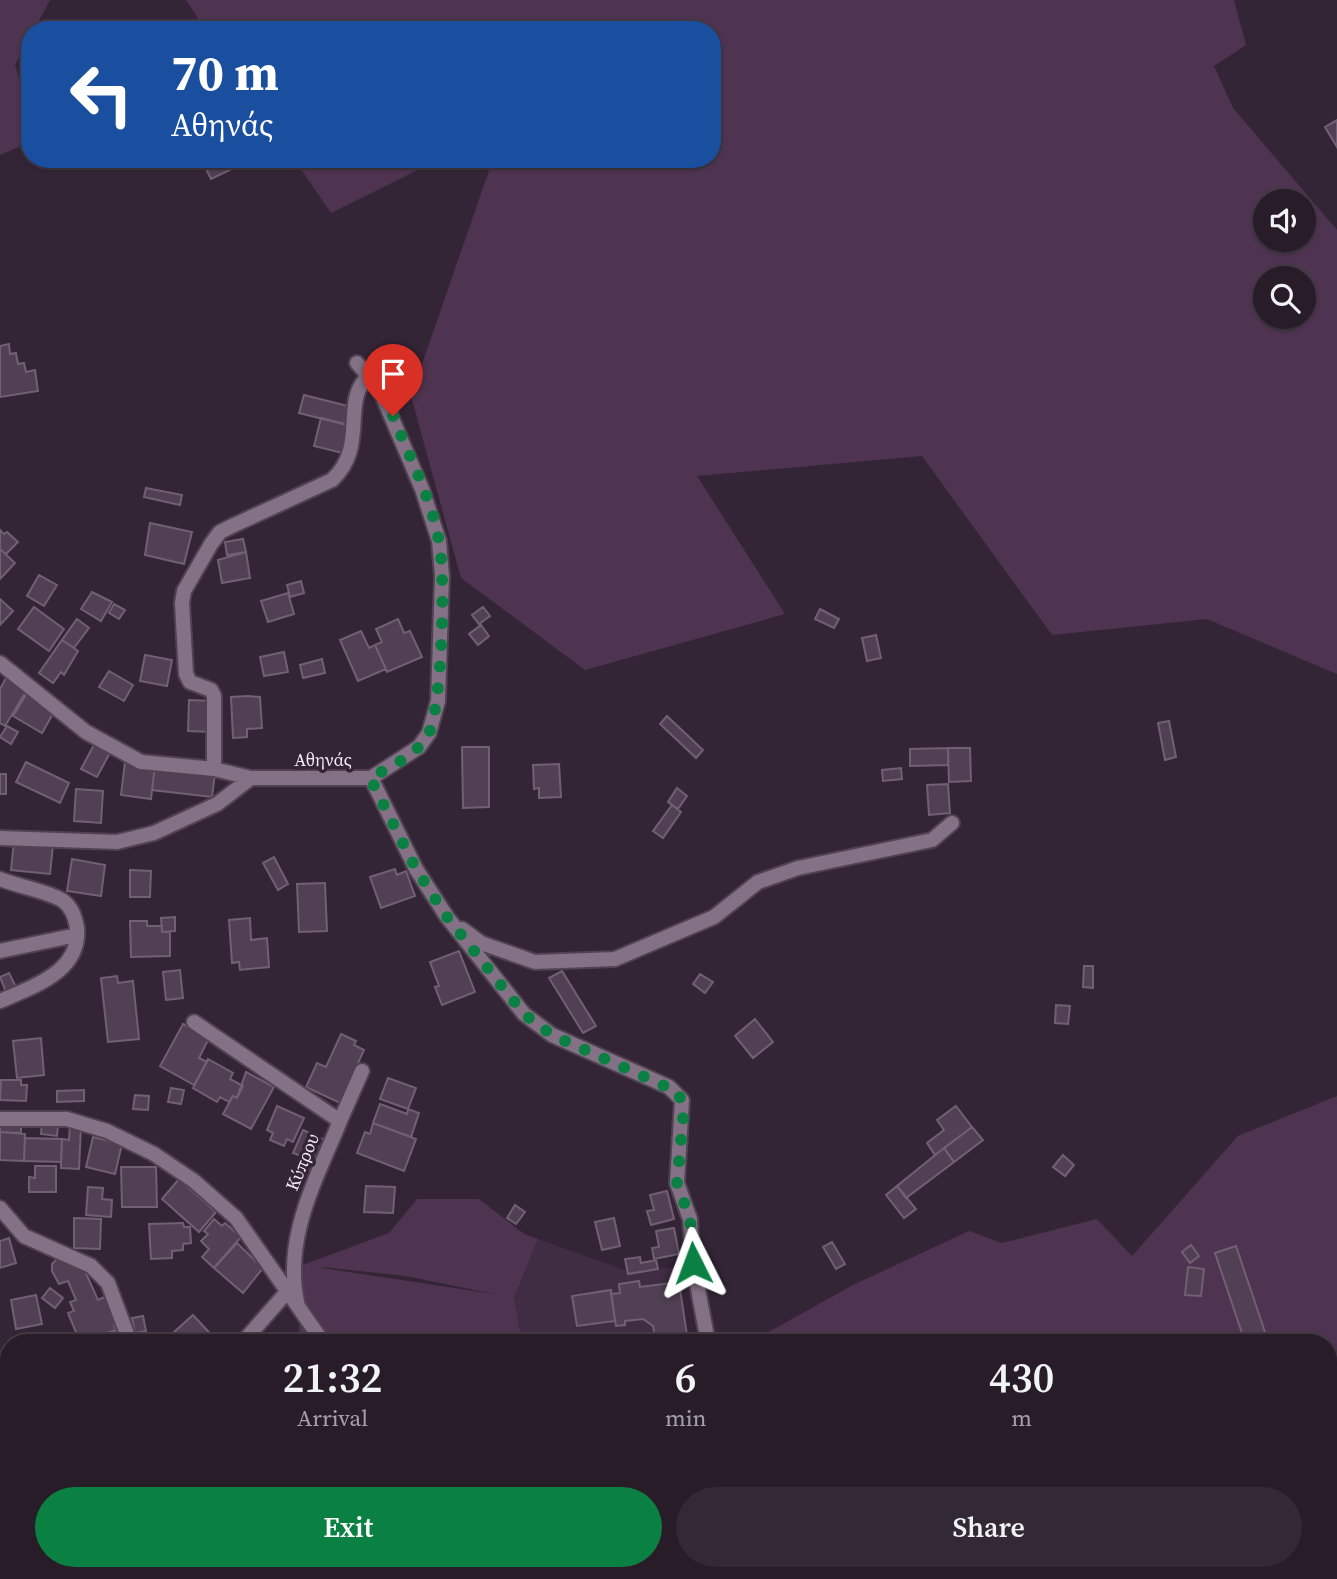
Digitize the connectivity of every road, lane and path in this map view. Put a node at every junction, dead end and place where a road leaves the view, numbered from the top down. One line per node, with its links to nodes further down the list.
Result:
1 (357, 363): 2 (street)
2 (369, 376): 4 (street); 5 (street)
3 (0, 663): 4 (street, Αθηνάς)
4 (214, 769): 6 (street, Αθηνάς)
5 (370, 778): 6 (street, Αθηνάς); 10 (street, Αθηνάς)
6 (251, 779): 8 (street)
7 (952, 823): 10 (street)
8 (0, 838)
9 (0, 879): 11 (street)
10 (447, 917): 24 (street, Αθηνάς)
11 (77, 935): 12 (street); 13 (street)
12 (0, 951)
13 (0, 1001)
14 (194, 1022): 17 (street, Κύπρου)
15 (362, 1071): 17 (street)
16 (0, 1119): 19 (street)
17 (340, 1121): 20 (street, Κύπρου)
18 (0, 1208): 21 (street)
19 (286, 1293): 20 (street); 22 (street)
20 (299, 1310): 23 (street)
21 (127, 1334)
22 (250, 1334)
23 (317, 1334)
24 (706, 1334)

